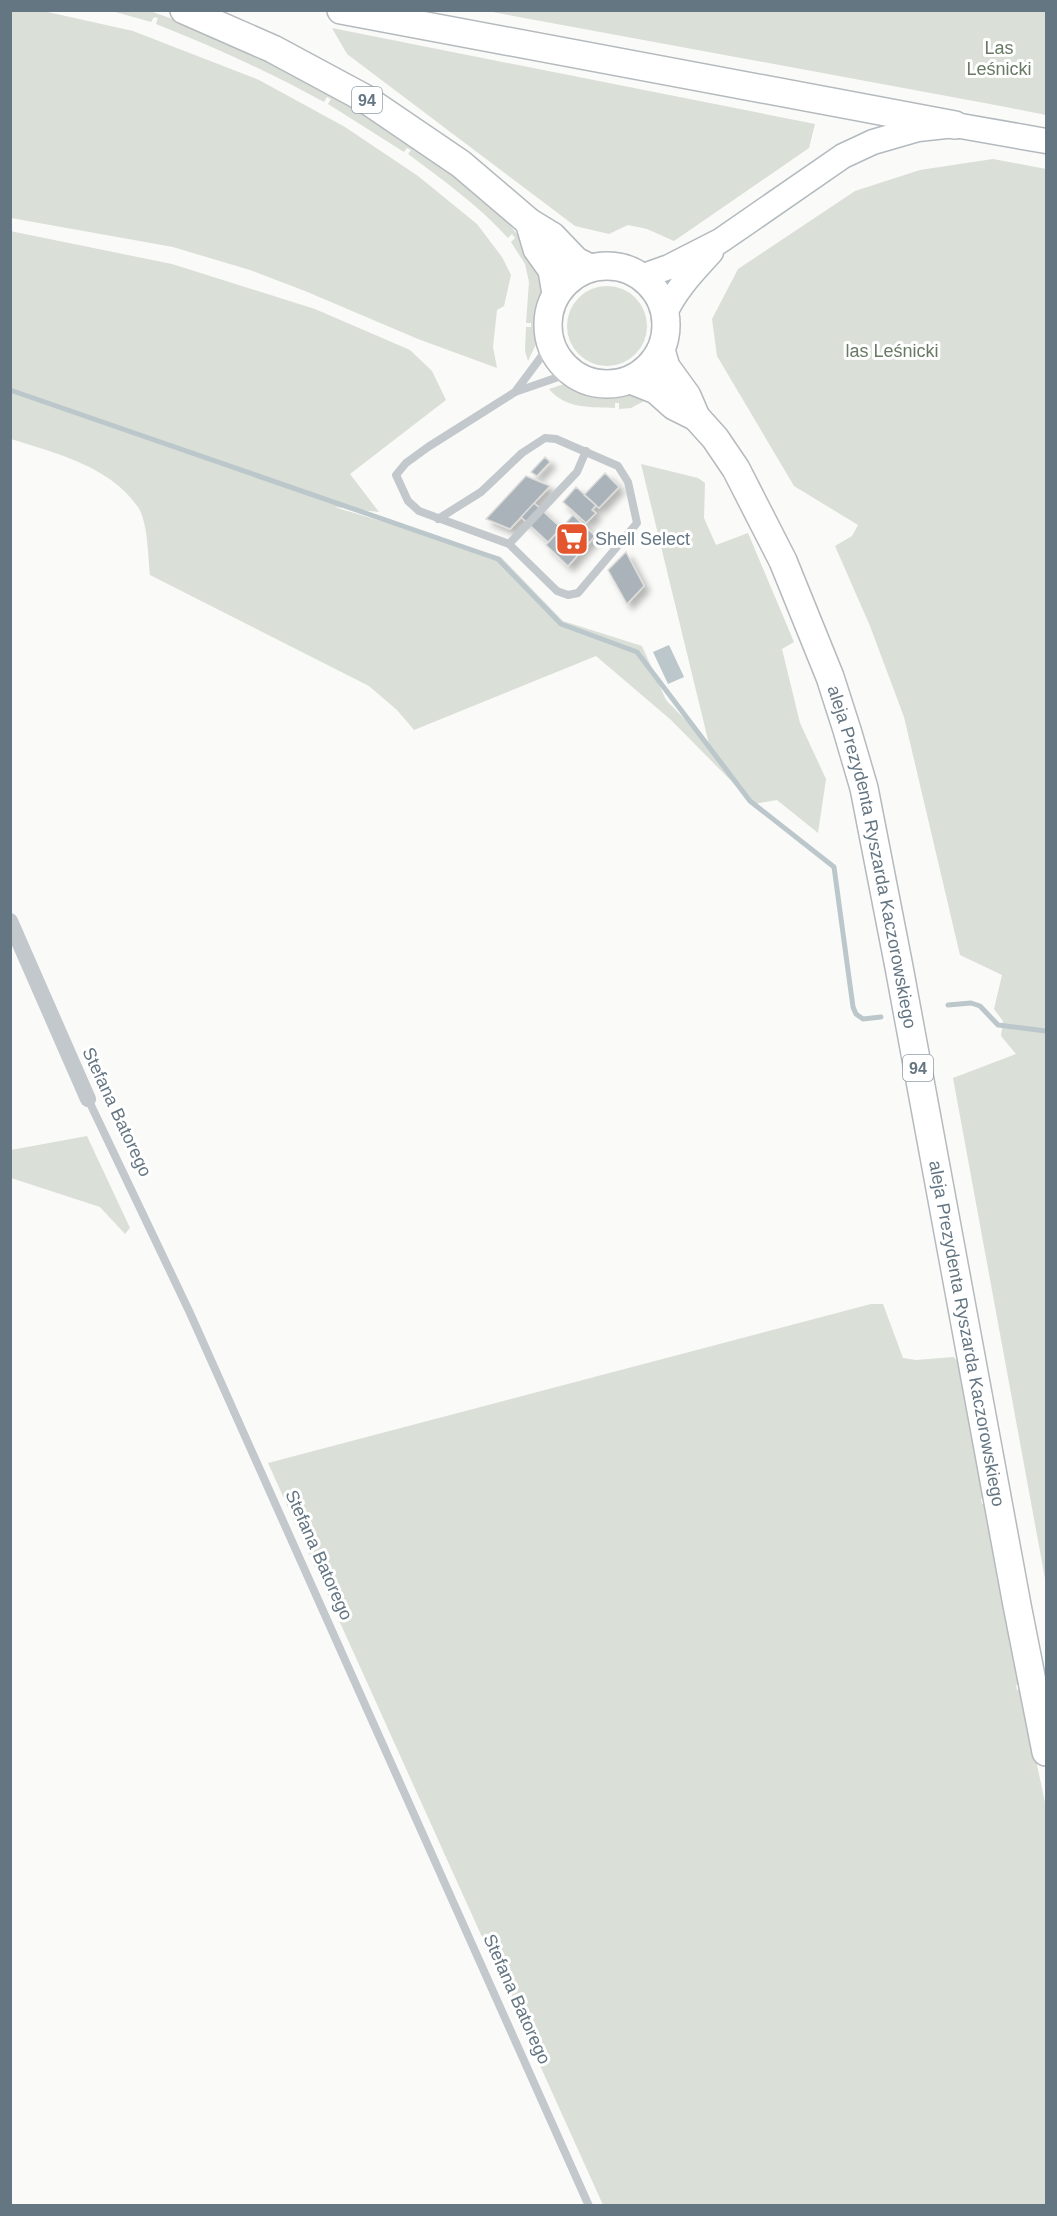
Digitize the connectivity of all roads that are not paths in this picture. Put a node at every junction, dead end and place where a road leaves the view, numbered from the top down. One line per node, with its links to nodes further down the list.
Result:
1 (184, 10): 5 (main road, 94)
2 (341, 10): 3 (main road)
3 (956, 124): 4 (main road); 6 (main road)
4 (1047, 141)
5 (529, 222): 7 (main road, 94); 9 (main road)
6 (720, 241): 8 (main road); 10 (main road)
7 (590, 268): 8 (main road); 9 (main road)
8 (641, 277): 10 (main road)
9 (556, 294): 11 (main road)
10 (665, 313): 12 (main road)
11 (550, 345): 13 (main road); 15 (lane)
12 (661, 350): 14 (main road); 16 (main road, aleja Prezydenta Ryszarda Kaczorowskiego / 94)
13 (570, 373): 14 (main road); 15 (lane)
14 (631, 380): 16 (main road, aleja Prezydenta Ryszarda Kaczorowskiego / 94)
15 (515, 392): 18 (lane)
16 (696, 417): 22 (main road, aleja Prezydenta Ryszarda Kaczorowskiego / 94)
17 (586, 451): 18 (lane); 19 (lane); 19 (lane)
18 (438, 519): 19 (lane)
19 (509, 544)
20 (10, 921): 21 (street, Stefana Batorego)
21 (88, 1099): 23 (lane, Stefana Batorego)
22 (1047, 1752)
23 (590, 2205)

